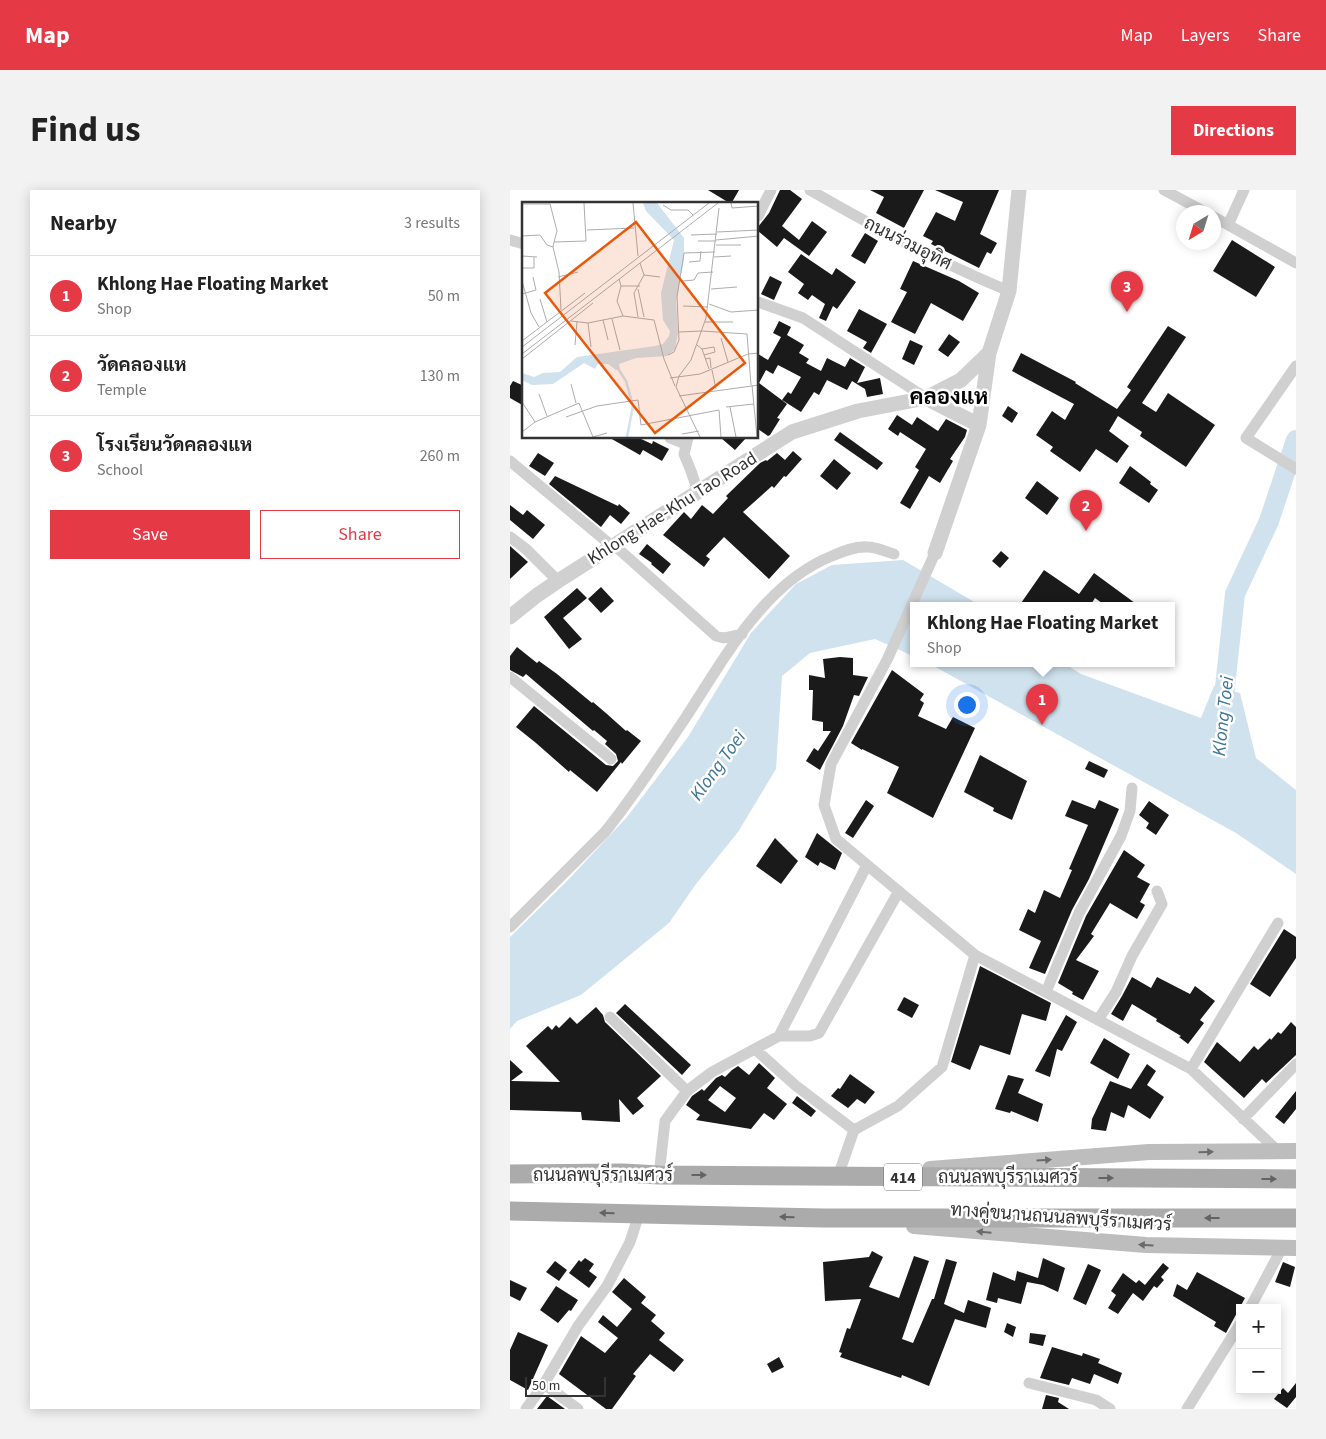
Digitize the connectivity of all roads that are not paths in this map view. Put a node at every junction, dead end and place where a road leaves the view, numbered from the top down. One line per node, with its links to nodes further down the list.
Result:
1 (771, 190): 7 (street)
2 (810, 190): 11 (street, ถนนร่วมอุทิศ)
3 (1019, 190): 11 (street, Khlong Hae-Khu Tao Road)
4 (1164, 190): 6 (street)
5 (1244, 190): 9 (street)
6 (1192, 205)
7 (759, 214)
8 (1221, 221): 9 (street)
9 (1228, 225): 10 (street)
10 (1296, 263)
11 (1009, 291): 13 (street, Khlong Hae-Khu Tao Road)
12 (759, 302): 15 (street)
13 (989, 353): 15 (street, Khlong Hae-Khu Tao Road); 16 (street)
14 (1296, 366): 19 (street)
15 (926, 398): 16 (street); 20 (street, Khlong Hae-Khu Tao Road)
16 (980, 425): 23 (street)
17 (687, 441): 20 (street)
18 (510, 461): 22 (street)
19 (1296, 469)
20 (698, 492): 22 (street, Khlong Hae-Khu Tao Road)
21 (510, 537): 25 (street)
22 (613, 545): 25 (street, Khlong Hae-Khu Tao Road); 29 (street)
23 (935, 553): 26 (street)
24 (894, 554): 29 (street)
25 (558, 581): 28 (street, Khlong Hae-Khu Tao Road)
26 (913, 602)
27 (910, 608): 33 (street)
28 (510, 617)
29 (742, 634): 37 (street)
30 (510, 677): 31 (street)
31 (612, 759)
32 (1132, 788): 39 (street)
33 (867, 864): 34 (street); 42 (street)
34 (899, 891): 38 (street); 42 (street)
35 (1157, 891): 41 (street)
36 (1278, 923): 45 (street)
37 (510, 927)
38 (975, 955): 39 (street); 48 (street)
39 (1046, 992): 41 (street)
40 (610, 1017): 46 (street)
41 (1098, 1020): 45 (street)
42 (779, 1036): 43 (street)
43 (755, 1048): 46 (street); 48 (street)
44 (1296, 1064): 47 (street)
45 (1191, 1069): 47 (street)
46 (687, 1091): 52 (street)
47 (1244, 1119): 49 (street)
48 (854, 1130): 53 (street)
49 (1278, 1151): 50 (main road, 414); 53 (main road, 414, one-way to 49)
50 (1296, 1151)
51 (510, 1174): 52 (main road, ถนนลพบุรีราเมศวร์ / 414)
52 (659, 1175): 53 (main road, ถนนลพบุรีราเมศวร์ / 414, one-way to 53)
53 (838, 1176): 54 (main road, ถนนลพบุรีราเมศวร์ / 414, one-way to 54)
54 (1296, 1179)
55 (510, 1211): 56 (main road, ถนนลพบุรีราเมศวร์, one-way to 55)
56 (639, 1214): 57 (main road, ถนนลพบุรีราเมศวร์, one-way to 56); 63 (street)
57 (823, 1218): 58 (main road, ถนนลพบุรีราเมศวร์, one-way to 57); 59 (main road, ทางคู่ขนานถนนลพบุรีราเมศวร์, one-way to 57)
58 (1296, 1218)
59 (1289, 1248): 60 (street)
60 (1253, 1304)
61 (1236, 1330): 67 (street)
62 (1029, 1383): 66 (street)
63 (544, 1384): 64 (street); 65 (street)
64 (526, 1409)
65 (578, 1409)
66 (1110, 1409)
67 (1186, 1409)

